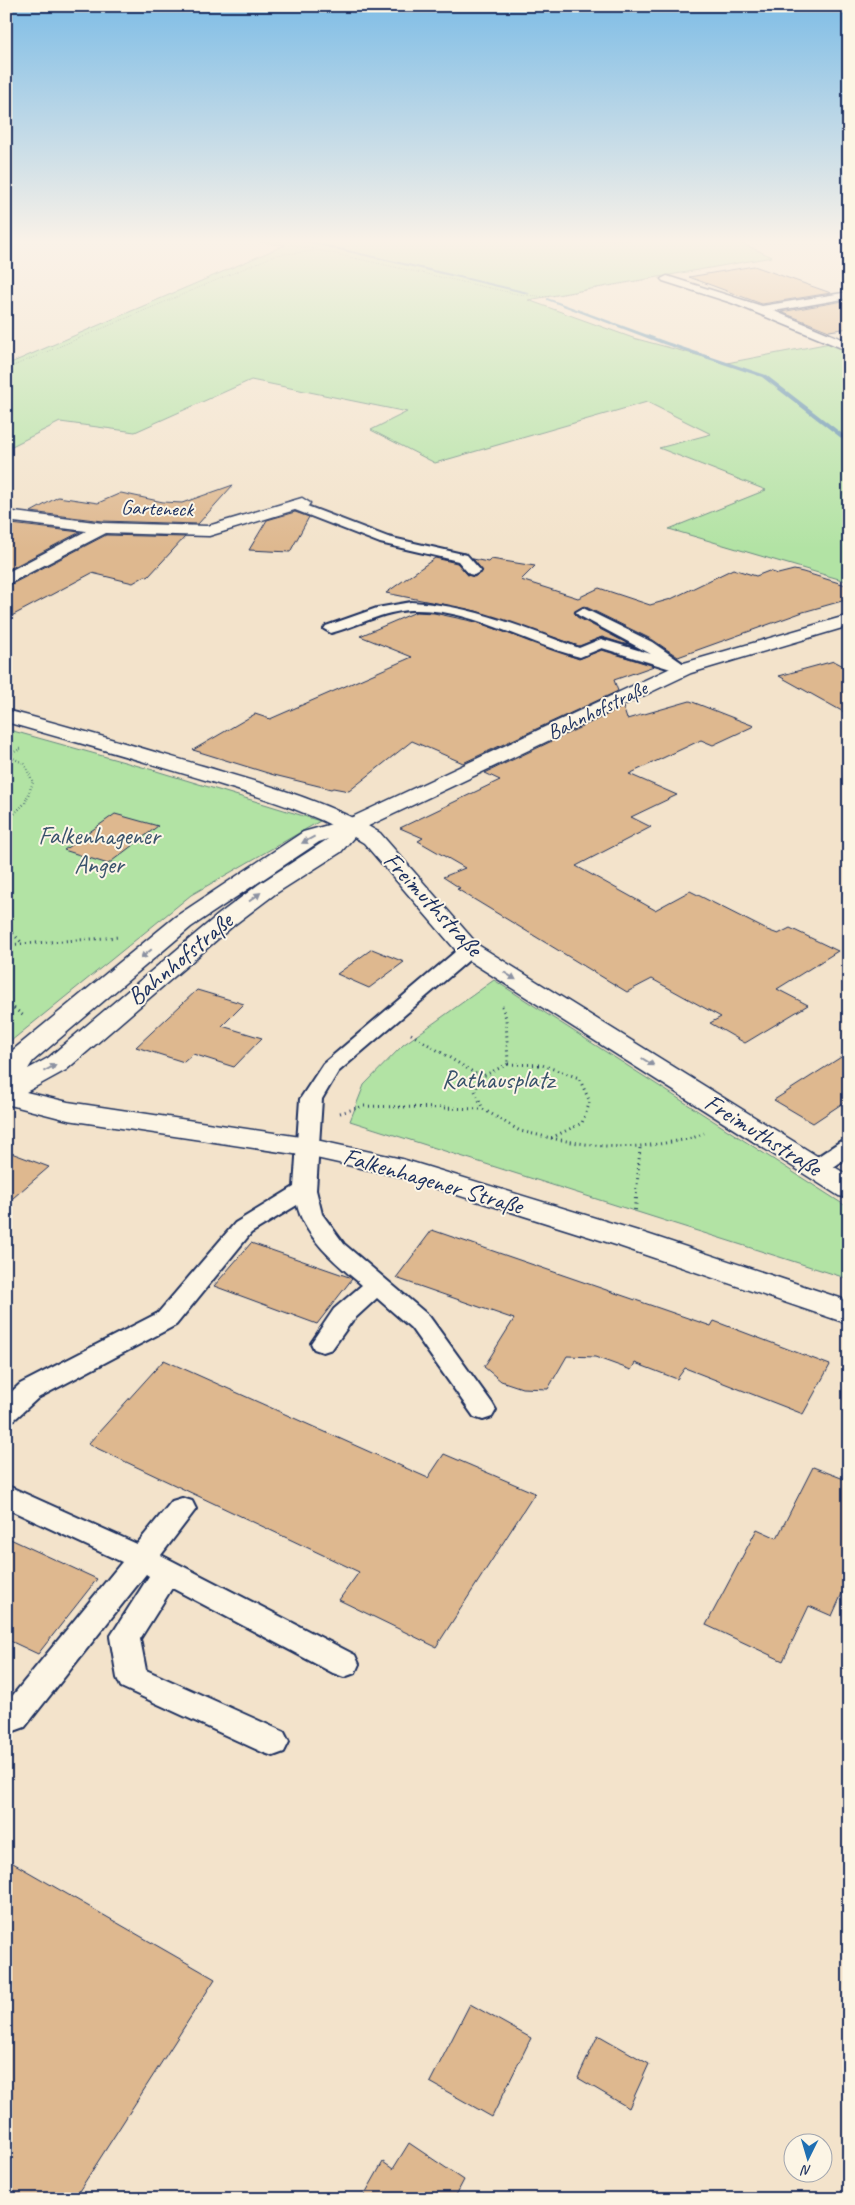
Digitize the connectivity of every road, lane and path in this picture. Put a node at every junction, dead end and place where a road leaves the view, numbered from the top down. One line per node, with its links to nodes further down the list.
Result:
1 (68, 343): 2 (path)
2 (6, 369)
3 (298, 504): 5 (street, Garteneck); 6 (lane)
4 (6, 516): 5 (street, Garteneck)
5 (103, 528): 7 (street)
6 (474, 571)
7 (6, 580)
8 (583, 612): 11 (lane)
9 (849, 620): 11 (street, Bahnhofstraße)
10 (331, 629): 11 (lane)
11 (684, 669): 15 (street, Bahnhofstraße)
12 (6, 716): 15 (street, Freimuthstraße)
13 (6, 756): 14 (path)
14 (6, 822)
15 (354, 825): 20 (street, Freimuthstraße); 27 (street, Bahnhofstraße, one-way to 27); 28 (street, Bahnhofstraße, one-way to 15)
16 (6, 926): 18 (path)
17 (121, 937): 18 (path)
18 (22, 943): 19 (path)
19 (6, 945)
20 (469, 950): 24 (lane); 31 (street, Freimuthstraße, one-way to 31)
21 (500, 1000): 25 (path)
22 (6, 1002): 23 (path)
23 (25, 1017)
24 (388, 1020): 26 (path); 32 (lane)
25 (508, 1064): 26 (path); 33 (path)
26 (481, 1077): 30 (path)
27 (6, 1083)
28 (6, 1090)
29 (6, 1096): 32 (street, Falkenhagener Straße)
30 (483, 1109): 32 (path); 33 (path)
31 (736, 1117): 35 (path); 36 (street, Freimuthstraße)
32 (308, 1134): 38 (lane); 41 (street, Falkenhagener Straße)
33 (551, 1138): 35 (path)
34 (849, 1146): 36 (lane)
35 (640, 1148): 39 (path)
36 (816, 1168): 37 (street, Freimuthstraße)
37 (849, 1189)
38 (305, 1190): 40 (lane); 44 (lane)
39 (634, 1218)
40 (377, 1285): 42 (lane); 43 (lane)
41 (849, 1313)
42 (323, 1343)
43 (484, 1410)
44 (6, 1412)
45 (6, 1496): 47 (lane)
46 (182, 1509): 47 (lane)
47 (155, 1566): 48 (lane); 49 (lane); 50 (lane)
48 (344, 1664)
49 (6, 1712)
50 (273, 1742)

